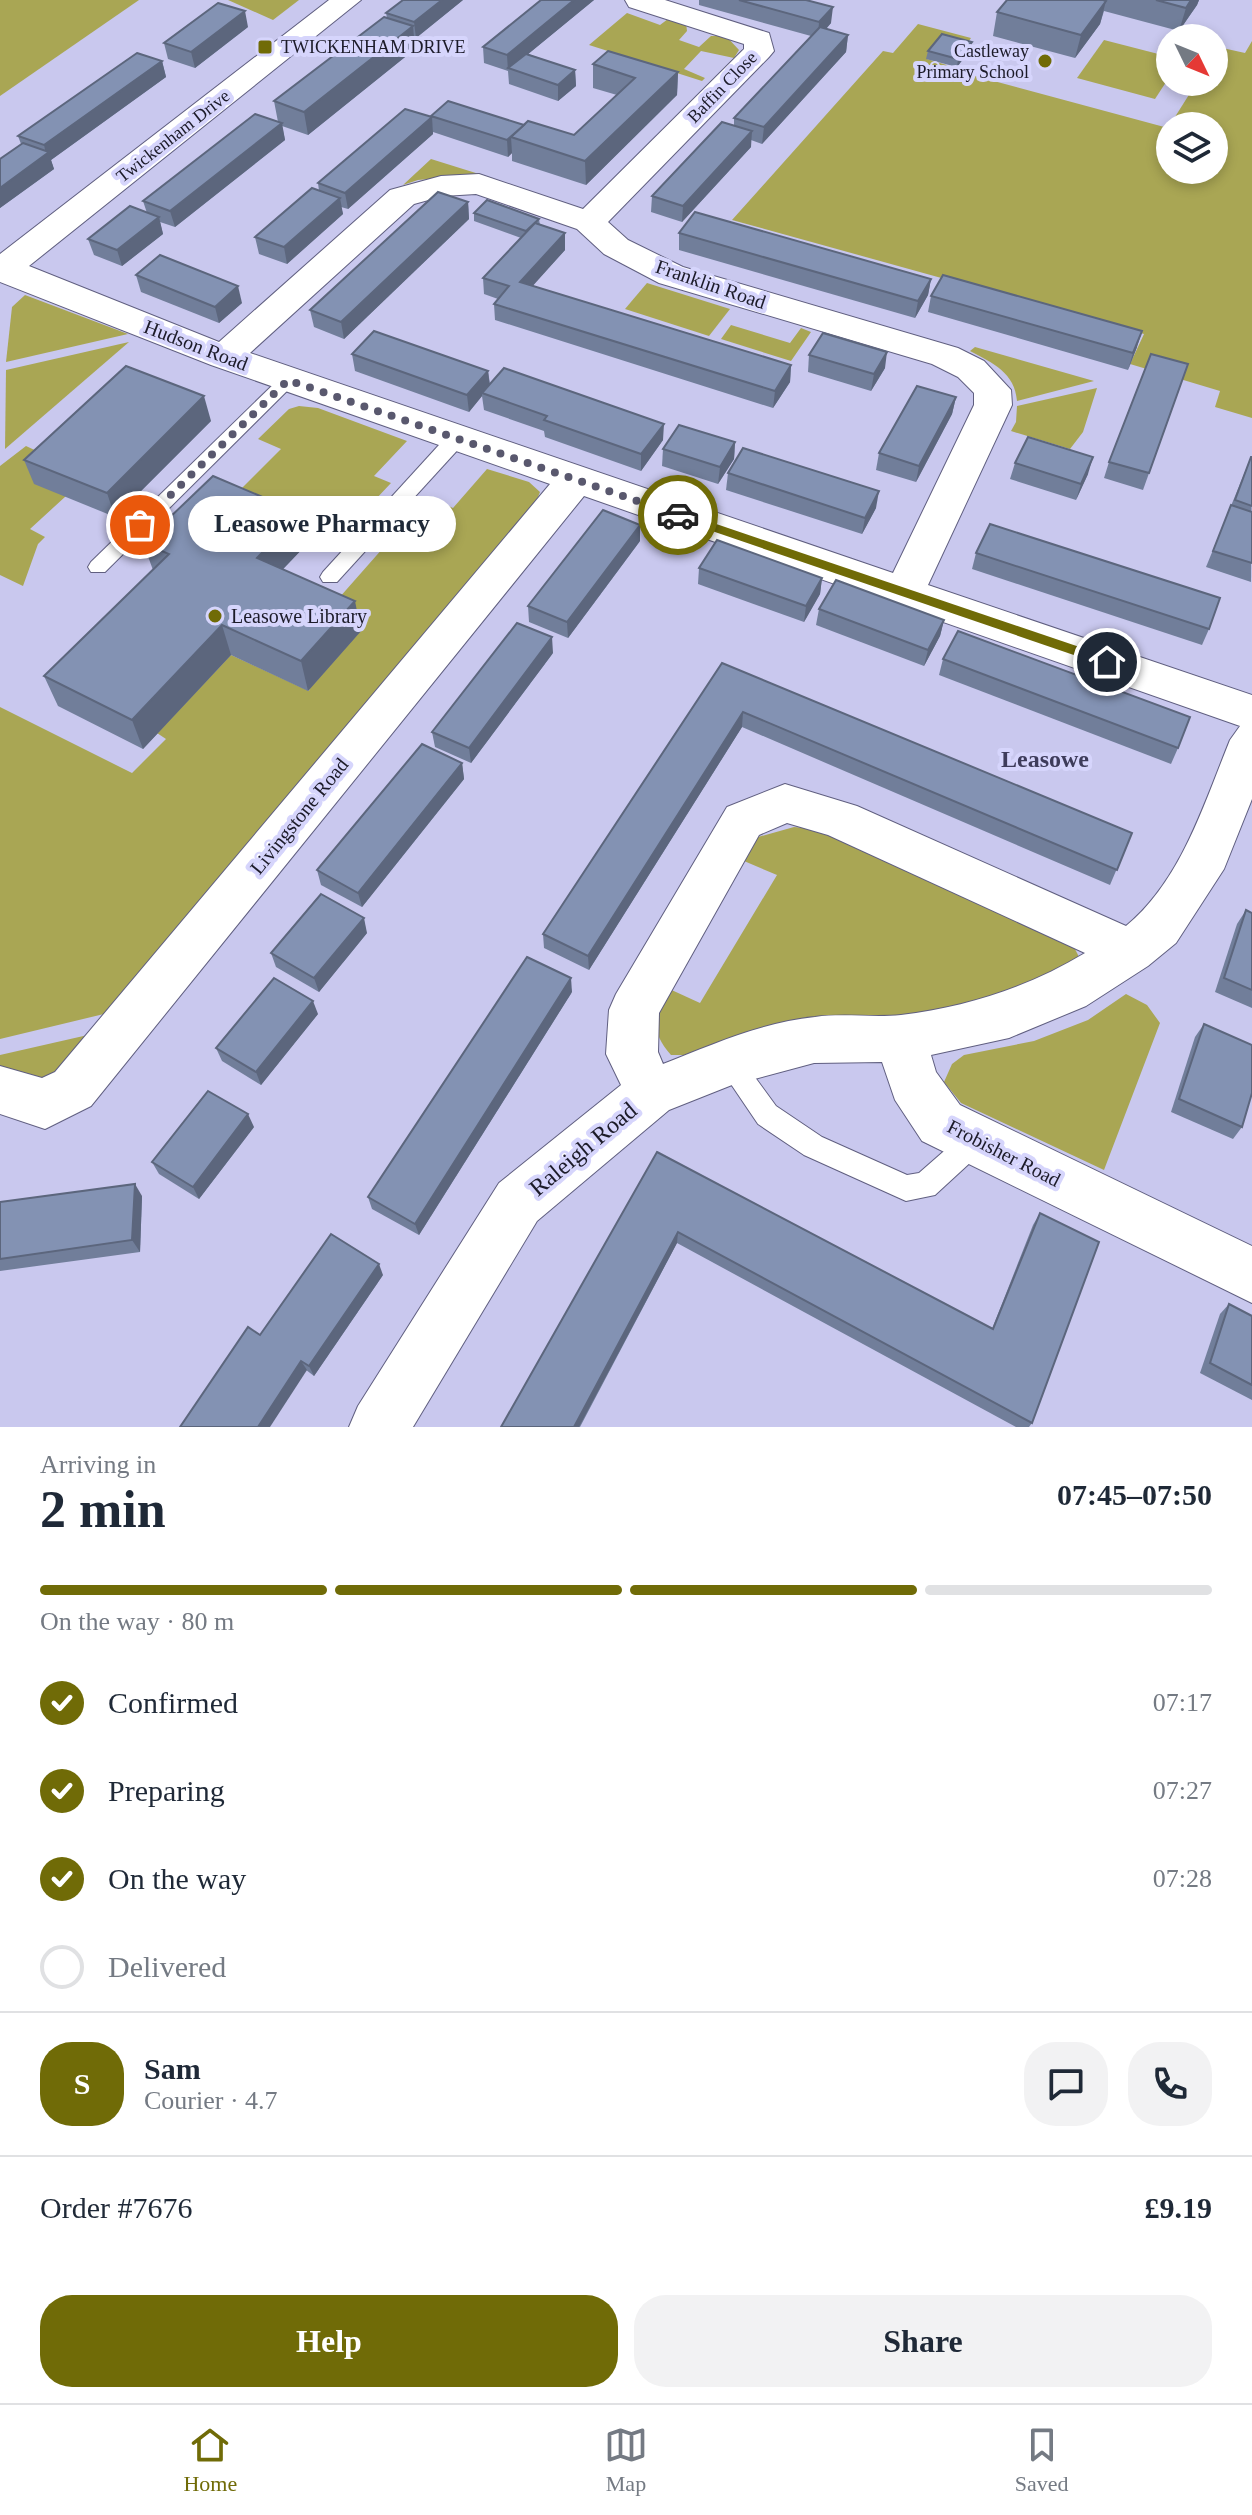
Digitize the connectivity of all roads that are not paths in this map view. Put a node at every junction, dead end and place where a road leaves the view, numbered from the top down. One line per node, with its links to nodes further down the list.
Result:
1 (347, 0): 4 (street, Twickenham Drive)
2 (639, 1): 3 (street, Baffin Close)
3 (589, 222): 5 (street, Franklin Road); 11 (street, Franklin Road)
4 (2, 270): 5 (street, Hudson Road)
5 (224, 357): 6 (street, Hudson Road)
6 (288, 380): 7 (street, Hudson Road); 9 (lane)
7 (456, 439): 8 (street, Hudson Road); 10 (lane)
8 (575, 481): 11 (street, Hudson Road); 17 (street, Livingstone Road)
9 (98, 567)
10 (330, 577)
11 (905, 591): 12 (street, Hudson Road)
12 (1252, 713)
13 (1252, 740): 14 (street)
14 (1131, 951): 15 (street); 18 (street)
15 (901, 1038): 16 (street, Raleigh Road); 19 (street, Frobisher Road)
16 (729, 1062): 18 (street, Raleigh Road); 19 (lane)
17 (0, 1090)
18 (651, 1093): 21 (street, Raleigh Road)
19 (976, 1140): 20 (street, Frobisher Road)
20 (1252, 1275)
21 (379, 1427)

